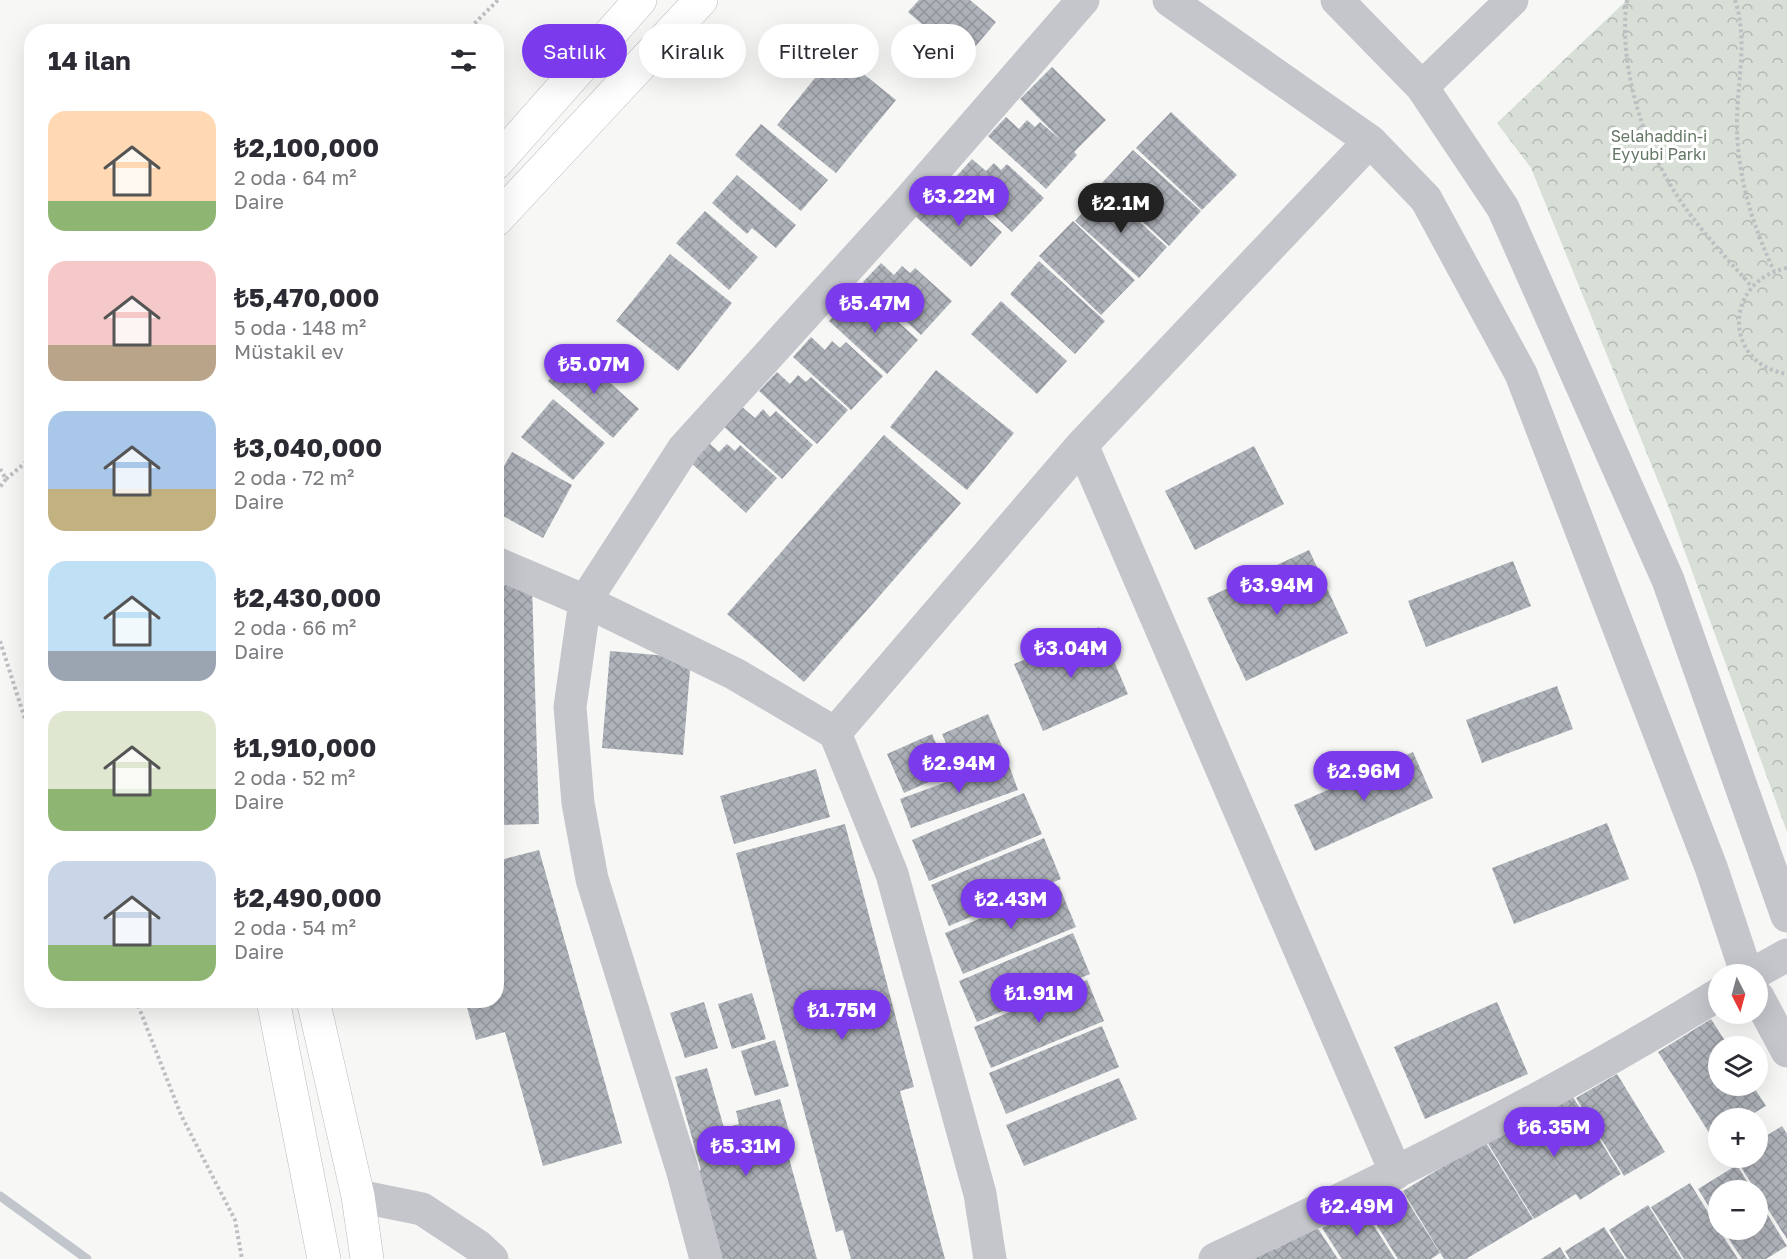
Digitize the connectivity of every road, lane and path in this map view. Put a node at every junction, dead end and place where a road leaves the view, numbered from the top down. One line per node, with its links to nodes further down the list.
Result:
1 (498, 0): 10 (path)
2 (640, 0): 13 (main road)
3 (701, 0): 14 (main road)
4 (1083, 0): 25 (street)
5 (1169, 0): 12 (street)
6 (1337, 0): 11 (street)
7 (1512, 0): 11 (street)
8 (1627, 0): 17 (path)
9 (1735, 0): 16 (path)
10 (474, 24)
11 (1422, 87): 29 (street)
12 (1370, 141): 19 (street); 31 (street)
13 (504, 154)
14 (504, 211)
15 (1787, 268): 16 (path)
16 (1774, 271): 17 (path)
17 (1752, 287): 18 (path)
18 (1787, 374)
19 (1083, 445): 28 (street); 39 (street)
20 (24, 464): 22 (path)
21 (0, 470): 22 (path)
22 (6, 479): 23 (path)
23 (0, 488)
24 (504, 567): 25 (street)
25 (585, 601): 28 (street); 45 (street)
26 (0, 641): 27 (path)
27 (24, 716)
28 (835, 733): 46 (street)
29 (1787, 916)
30 (1787, 955): 32 (street)
31 (1745, 964)
32 (1768, 965)
33 (1708, 1000): 39 (street)
34 (139, 1008): 41 (path)
35 (275, 1008): 42 (main road)
36 (315, 1008): 40 (main road)
37 (1768, 1016): 38 (street)
38 (1787, 1051)
39 (1396, 1173): 47 (street)
40 (358, 1196): 43 (main road); 44 (street)
41 (242, 1259)
42 (324, 1259)
43 (367, 1259)
44 (492, 1259)
45 (706, 1259)
46 (990, 1259)
47 (1215, 1259)

